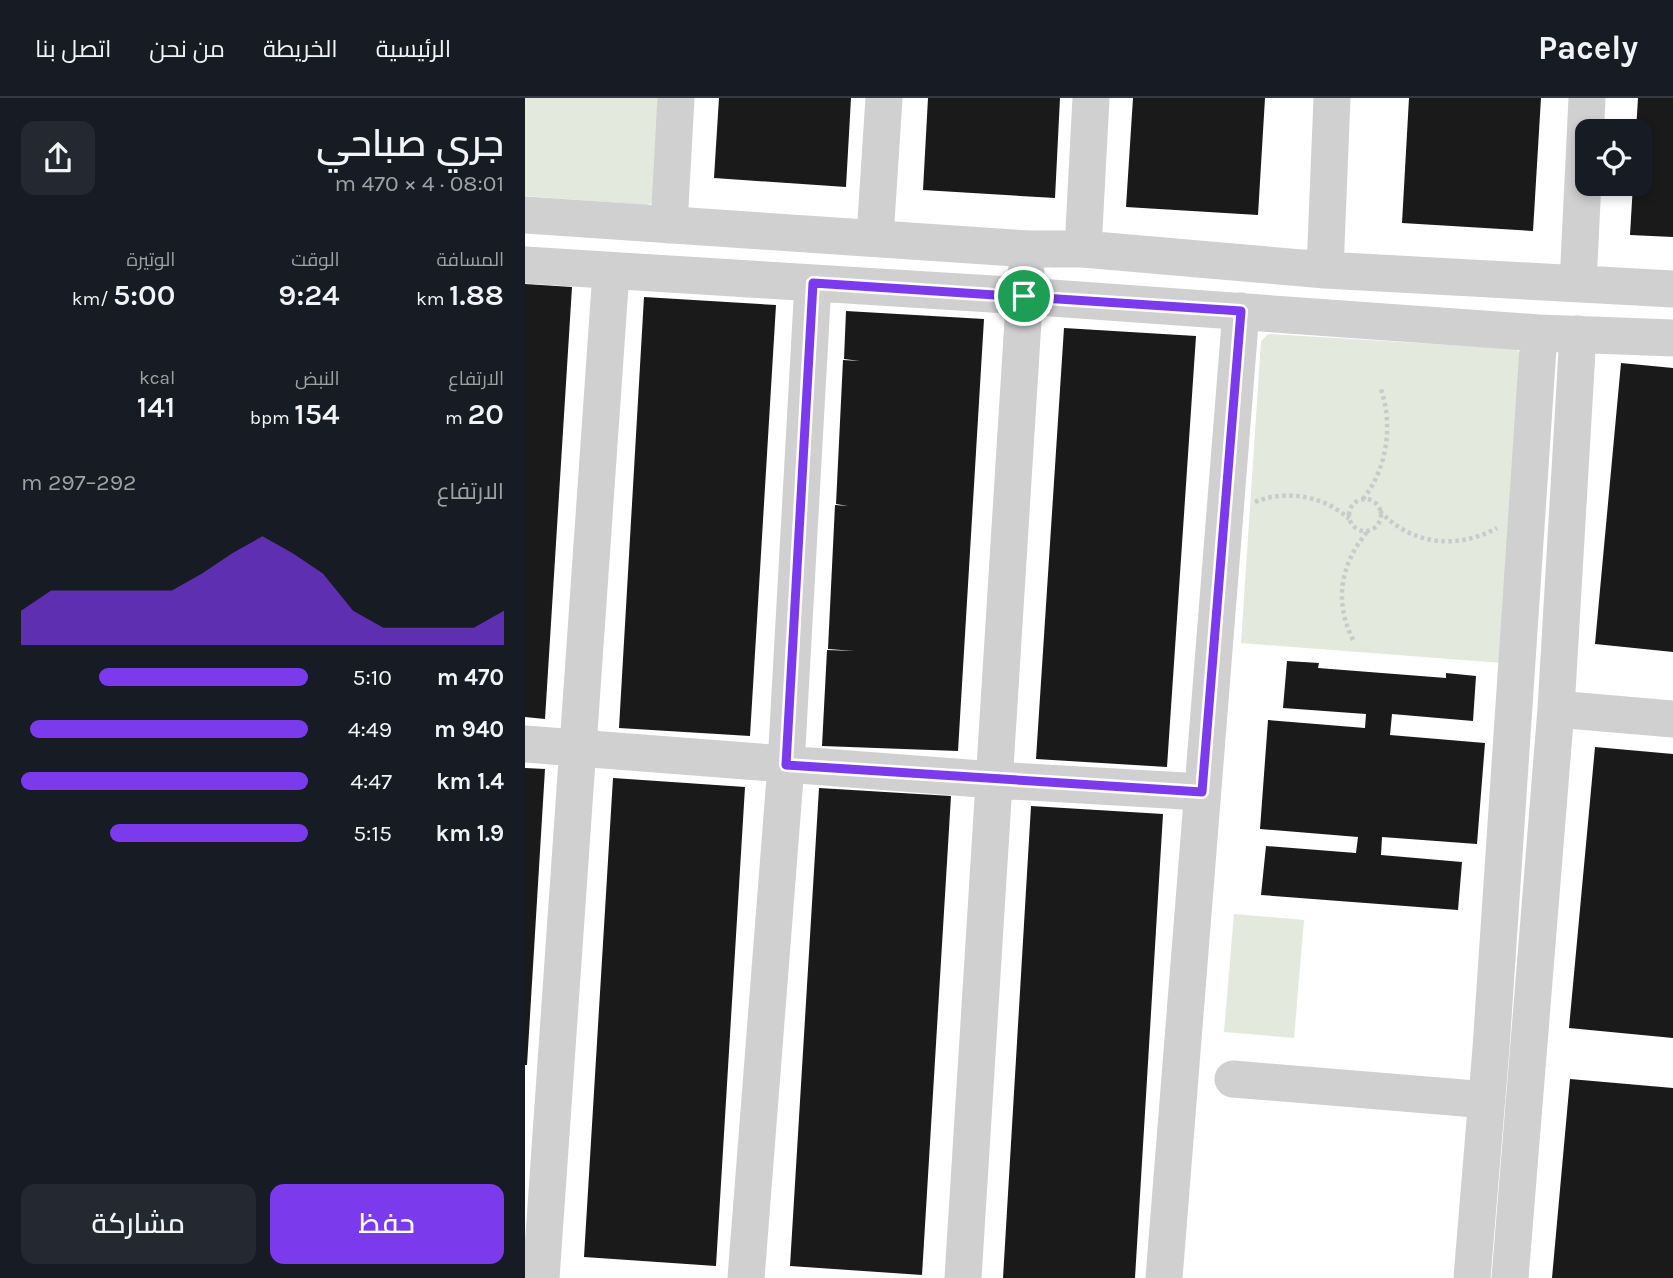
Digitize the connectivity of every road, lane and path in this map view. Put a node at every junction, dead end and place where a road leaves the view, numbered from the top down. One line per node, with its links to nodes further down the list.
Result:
1 (676, 98): 7 (street)
2 (884, 98): 8 (street)
3 (1091, 98): 10 (street)
4 (1332, 98): 12 (street)
5 (1587, 98): 15 (street)
6 (525, 215): 7 (street)
7 (669, 225): 8 (street)
8 (874, 237): 9 (street)
9 (1028, 248): 10 (street); 17 (street)
10 (1083, 249): 12 (street)
11 (525, 265): 13 (street)
12 (1325, 270): 15 (street)
13 (611, 272): 14 (street); 33 (street)
14 (813, 283): 17 (street); 34 (street)
15 (1578, 284): 16 (street)
16 (1673, 289)
17 (1024, 296): 18 (street); 35 (street)
18 (1241, 311): 19 (street); 36 (street)
19 (1539, 332): 20 (street); 24 (street)
20 (1578, 334): 21 (street); 30 (street)
21 (1673, 338)
22 (1380, 387): 23 (path)
23 (1363, 499): 26 (path); 27 (path)
24 (1528, 501): 26 (path); 37 (street)
25 (1250, 504): 27 (path)
26 (1380, 511): 28 (path)
27 (1349, 519): 28 (path)
28 (1369, 531): 29 (path)
29 (1353, 640)
30 (1556, 709): 31 (street); 38 (street)
31 (1673, 719)
32 (525, 744): 33 (street)
33 (579, 748): 34 (street); 41 (street)
34 (786, 765): 35 (street); 42 (street)
35 (994, 780): 36 (street); 43 (street)
36 (1202, 792): 44 (street)
37 (1491, 1048): 38 (street); 40 (street)
38 (1530, 1050): 46 (street)
39 (1233, 1079): 40 (street)
40 (1487, 1100): 45 (street)
41 (541, 1278)
42 (745, 1278)
43 (963, 1278)
44 (1164, 1278)
45 (1472, 1278)
46 (1510, 1278)

